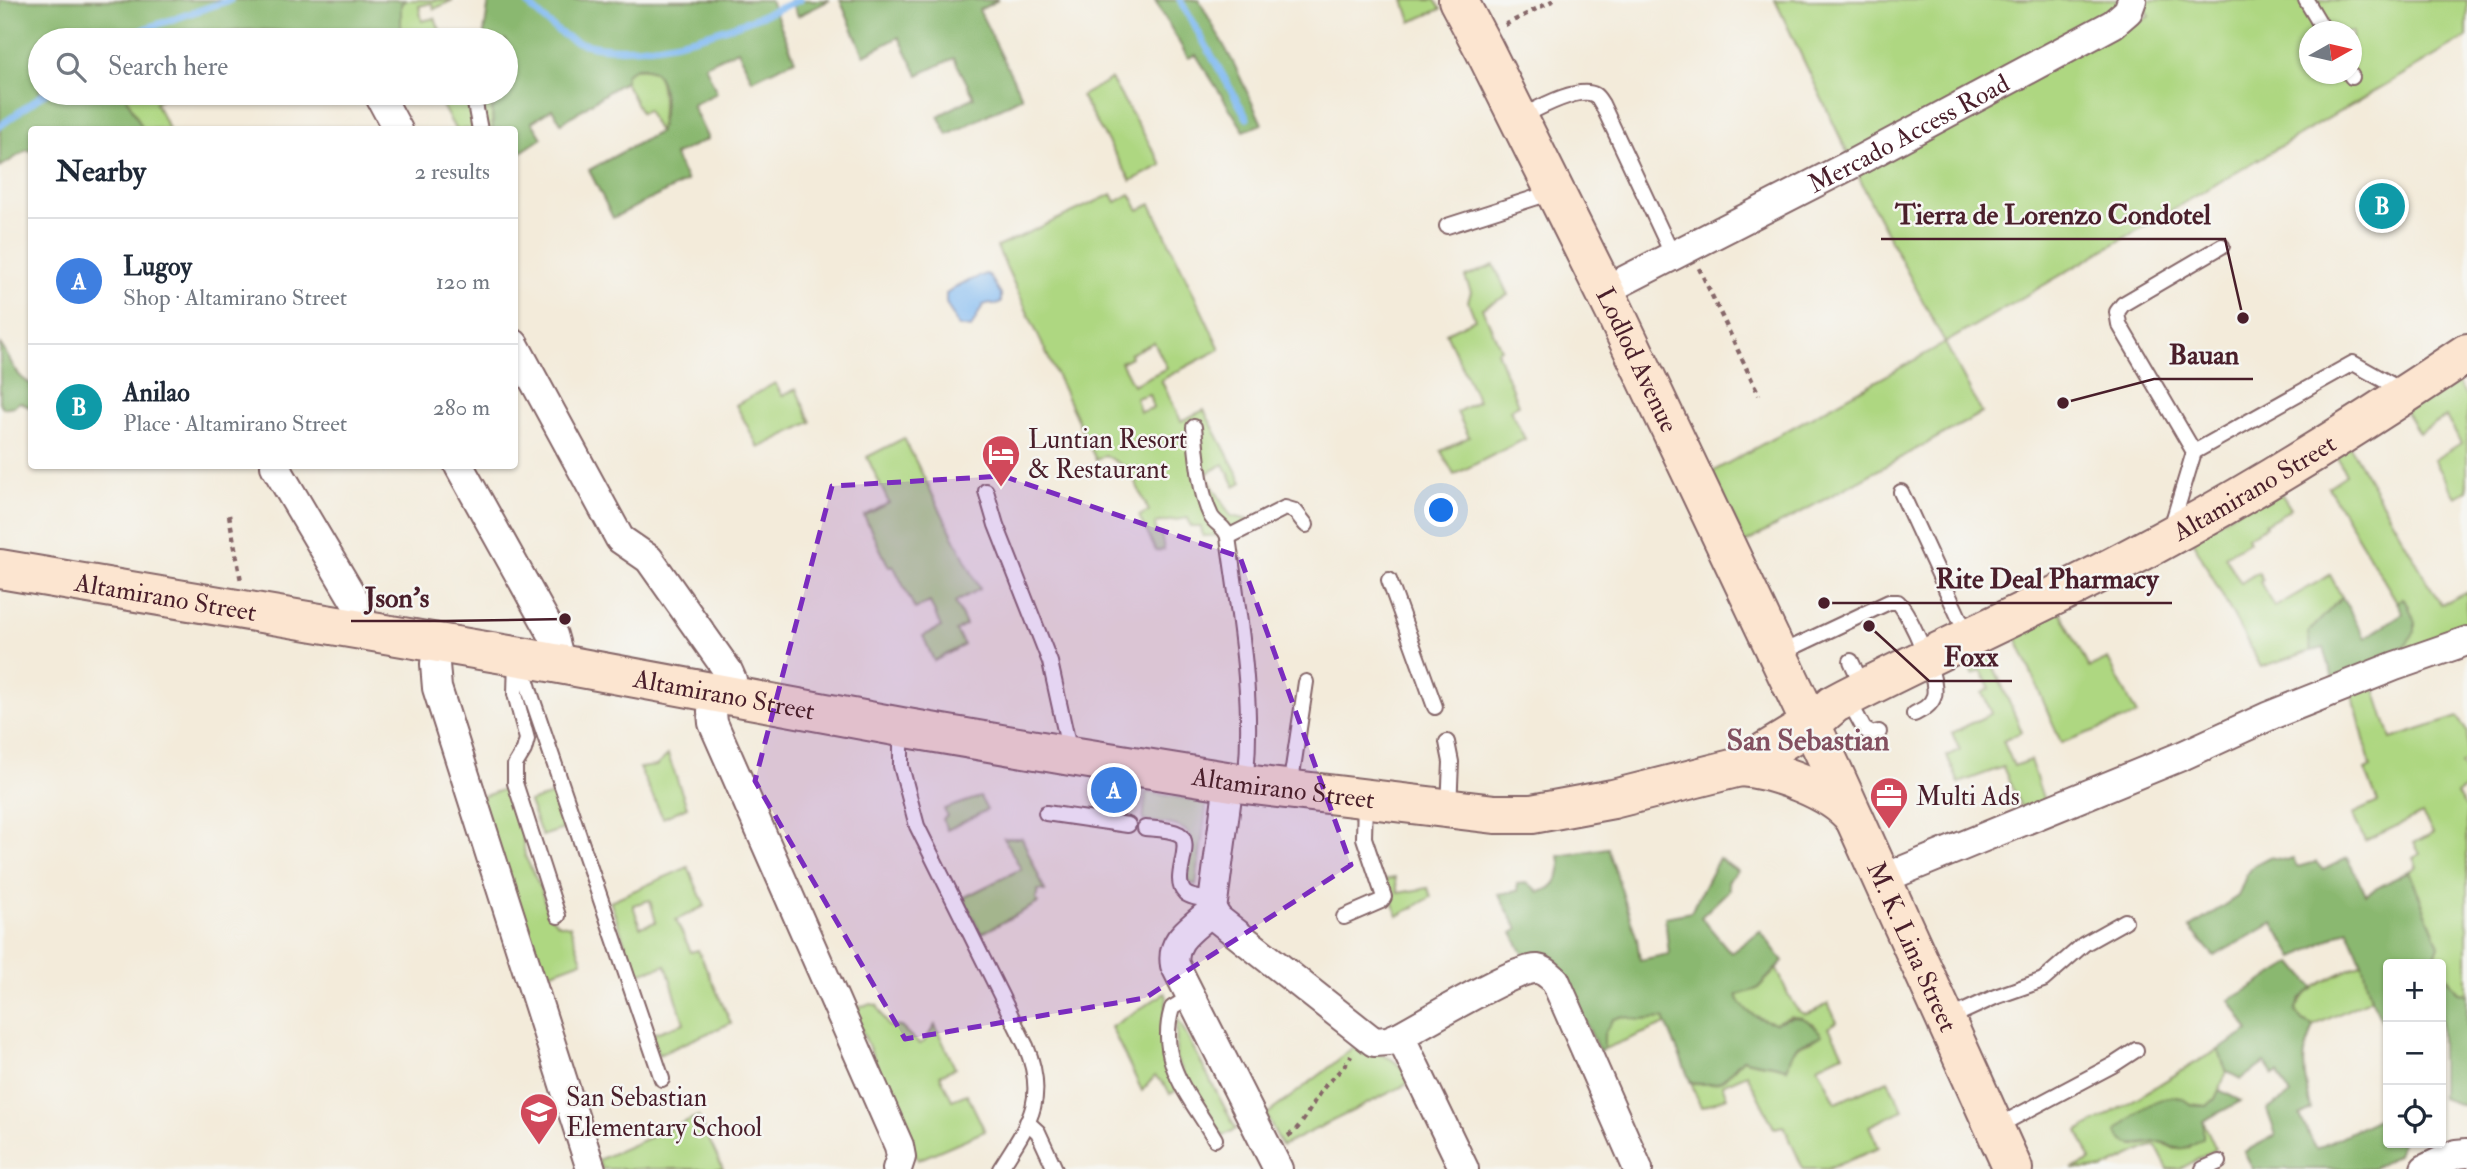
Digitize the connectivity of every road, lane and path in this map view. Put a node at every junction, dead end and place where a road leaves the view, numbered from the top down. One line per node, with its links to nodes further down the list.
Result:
1 (1458, 0): 6 (main road, Lodlod Avenue)
2 (1554, 0): 6 (path)
3 (2132, 0): 15 (street, Mercado Access Road)
4 (2306, 0): 5 (lane)
5 (2318, 21)
6 (1479, 38): 9 (main road, Lodlod Avenue)
7 (384, 105): 10 (street)
8 (475, 105): 11 (lane)
9 (1519, 118): 12 (main road, Lodlod Avenue); 15 (lane)
10 (396, 126)
11 (479, 126)
12 (1555, 191): 13 (lane); 16 (main road, Lodlod Avenue)
13 (1447, 226)
14 (2222, 246): 22 (lane)
15 (1682, 252): 16 (street, Mercado Access Road); 20 (path)
16 (1604, 291): 38 (main road, Lodlod Avenue)
17 (518, 351): 43 (street)
18 (2467, 352): 19 (main road, Altamirano Street)
19 (2407, 393): 22 (lane); 29 (main road, Altamirano Street)
20 (1759, 395)
21 (1194, 427): 30 (lane)
22 (2193, 452): 29 (lane)
23 (277, 469): 34 (street)
24 (461, 469): 40 (street)
25 (986, 491): 50 (lane)
26 (1901, 492): 35 (lane)
27 (229, 515): 33 (path)
28 (1306, 524): 30 (lane)
29 (2169, 536): 35 (main road, Altamirano Street)
30 (1228, 537): 52 (lane)
31 (0, 569): 33 (main road, Altamirano Street)
32 (1389, 580): 44 (lane)
33 (240, 610): 34 (main road, Altamirano Street)
34 (365, 630): 37 (main road, Altamirano Street)
35 (1968, 638): 39 (main road, Altamirano Street)
36 (2467, 641): 60 (street)
37 (438, 643): 40 (main road, Altamirano Street); 77 (street)
38 (1777, 655): 39 (lane); 46 (main road, Lodlod Avenue)
39 (1926, 658): 42 (main road, Altamirano Street); 45 (lane)
40 (535, 659): 43 (main road, Altamirano Street); 62 (lane); 70 (lane)
41 (1306, 682): 53 (lane)
42 (1854, 682): 46 (main road, Altamirano Street); 48 (lane)
43 (723, 695): 47 (main road, Altamirano Street); 78 (street)
44 (1435, 708)
45 (1914, 714)
46 (1810, 724): 51 (main road, Altamirano Street); 57 (main road, M. K. Lina Street)
47 (901, 727): 50 (main road, Altamirano Street); 71 (lane)
48 (1879, 732)
49 (1447, 742): 55 (lane)
50 (1070, 756): 52 (main road, Altamirano Street)
51 (1740, 768): 55 (main road, Altamirano Street); 57 (main road)
52 (1237, 783): 53 (main road, Altamirano Street); 61 (street)
53 (1290, 789): 54 (main road, Altamirano Street)
54 (1365, 798): 55 (main road, Altamirano Street); 63 (lane)
55 (1449, 809)
56 (1046, 813): 58 (lane)
57 (1856, 821): 60 (main road, M. K. Lina Street)
58 (1128, 825)
59 (1145, 828): 61 (lane)
60 (1882, 880): 66 (main road, M. K. Lina Street)
61 (1212, 905): 65 (street); 67 (street)
62 (558, 916)
63 (1344, 917)
64 (2125, 920): 66 (lane)
65 (1190, 997): 73 (lane); 75 (street)
66 (1946, 1020): 72 (main road, M. K. Lina Street)
67 (1361, 1033): 68 (street); 75 (path)
68 (1401, 1036): 81 (street); 82 (street)
69 (2136, 1050): 72 (lane)
70 (662, 1079)
71 (1027, 1122): 79 (lane); 80 (lane)
72 (1995, 1128): 83 (main road, M. K. Lina Street)
73 (1215, 1139)
74 (2467, 1153): 85 (street)
75 (1273, 1158)
76 (2218, 1162): 84 (lane)
77 (591, 1169)
78 (897, 1169)
79 (1000, 1169)
80 (1055, 1169)
81 (1464, 1169)
82 (1638, 1169)
83 (2013, 1169)
84 (2203, 1169)
85 (2425, 1169)

